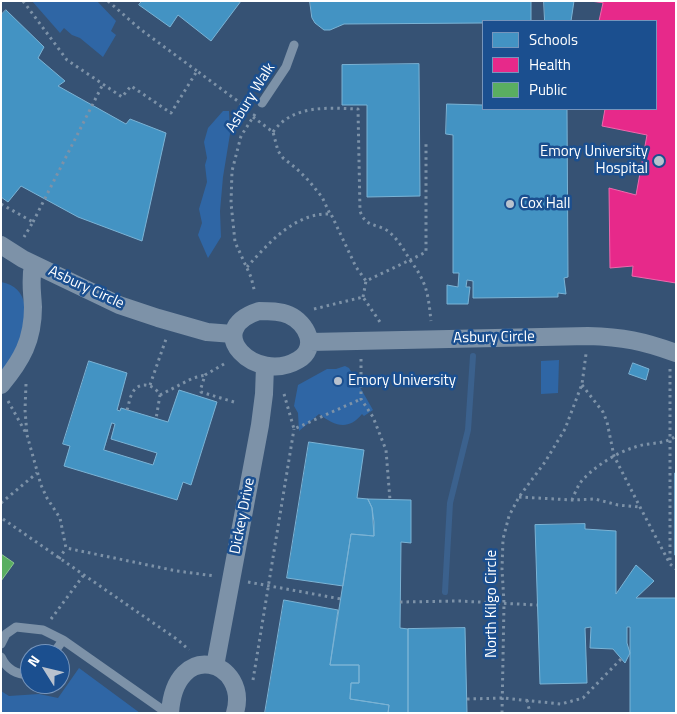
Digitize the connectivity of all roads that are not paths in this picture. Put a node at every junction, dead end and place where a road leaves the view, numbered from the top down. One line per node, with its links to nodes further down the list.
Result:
1 (294, 45): 2 (lane, Asbury Walk)
2 (262, 103)
3 (8, 249): 4 (street, Asbury Circle)
4 (33, 264): 5 (street, Asbury Circle); 9 (street)
5 (233, 334): 6 (street); 8 (street)
6 (310, 342): 7 (street, Asbury Circle); 8 (street)
7 (673, 352)
8 (265, 366): 14 (street, Dickey Drive)
9 (3, 391)
10 (63, 640): 11 (lane); 12 (lane); 16 (lane)
11 (1, 644)
12 (60, 644)
13 (1, 657): 15 (lane)
14 (210, 664): 16 (street); 17 (street)
15 (20, 674)
16 (169, 713)
17 (236, 713)

